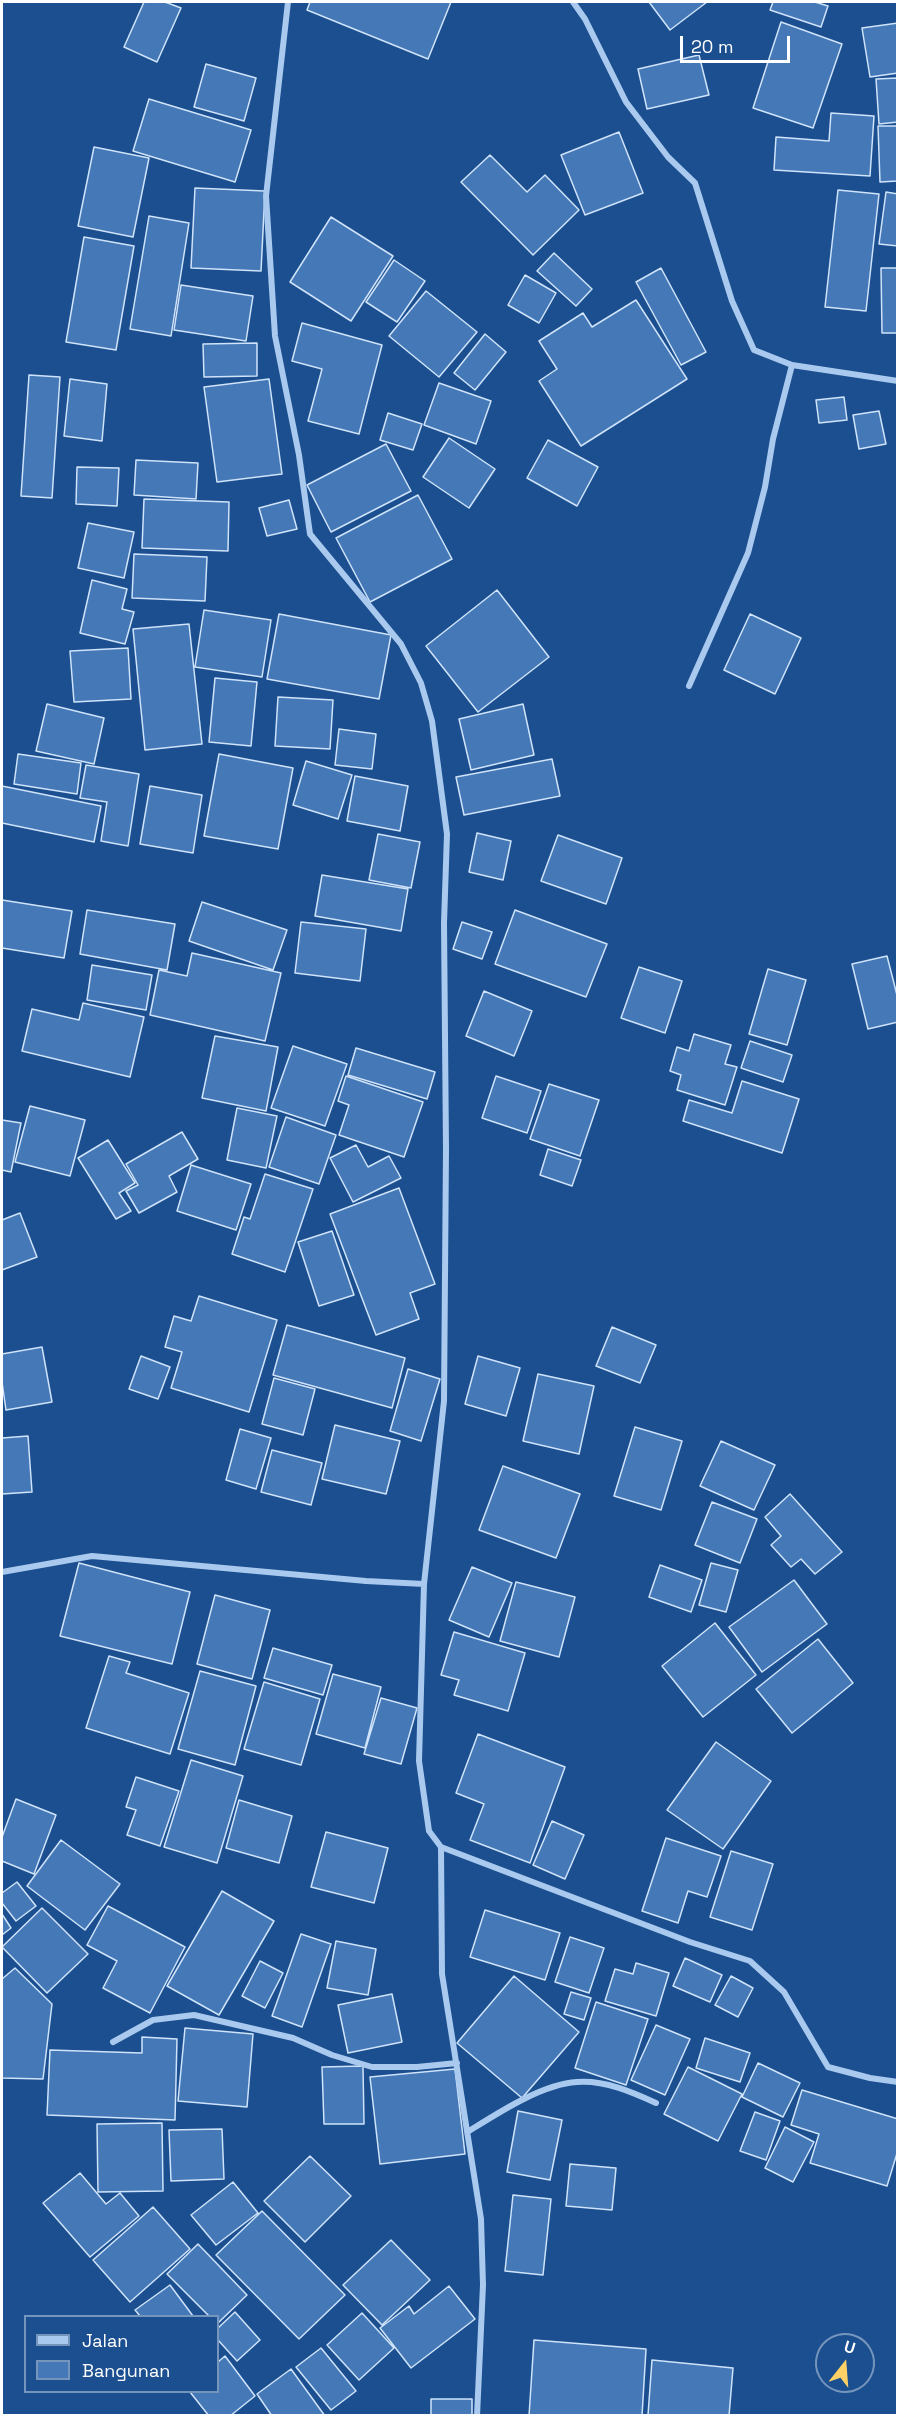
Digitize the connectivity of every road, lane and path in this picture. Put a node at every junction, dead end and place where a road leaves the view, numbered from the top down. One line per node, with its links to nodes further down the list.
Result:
1 (288, 2): 7 (street)
2 (573, 2): 3 (street)
3 (792, 365): 4 (street); 5 (street)
4 (897, 381)
5 (689, 686)
6 (2, 1572): 7 (street)
7 (424, 1584): 8 (street)
8 (441, 1847): 10 (street); 11 (street)
9 (112, 2042): 10 (street)
10 (457, 2063): 13 (street)
11 (897, 2082)
12 (657, 2103): 13 (street)
13 (469, 2132): 14 (street)
14 (477, 2415)

